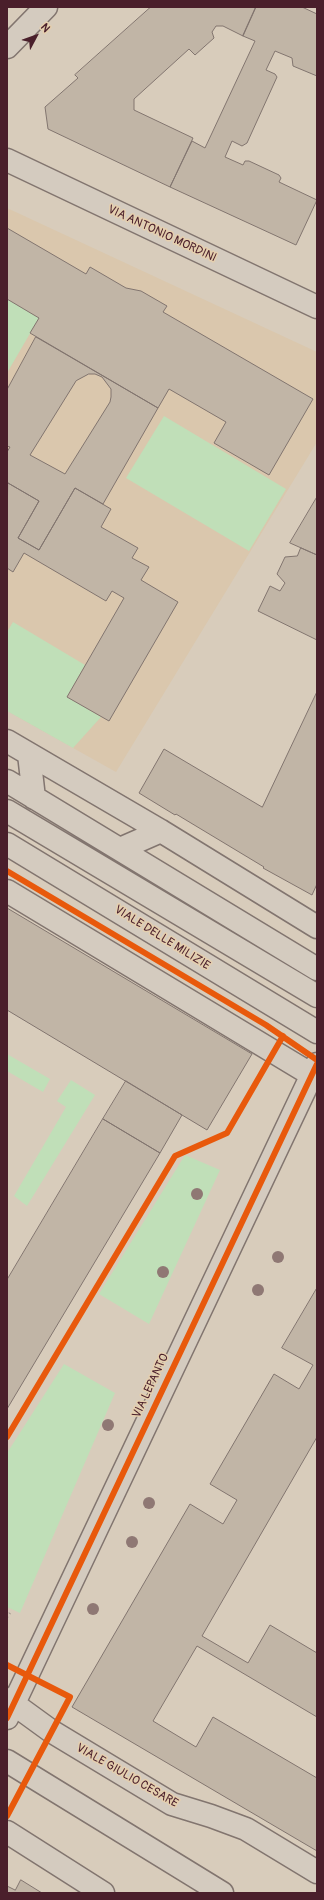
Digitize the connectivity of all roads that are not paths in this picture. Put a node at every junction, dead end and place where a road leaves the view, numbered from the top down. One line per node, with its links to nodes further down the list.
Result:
1 (46, 7): 2 (street)
2 (7, 46)
3 (7, 160): 4 (street, VIA ANTONIO MORDINI)
4 (317, 307)
5 (7, 741): 6 (street)
6 (29, 754): 8 (street); 10 (street)
7 (7, 782): 8 (street)
8 (34, 798): 12 (street)
9 (7, 811): 16 (street)
10 (161, 831): 12 (street); 14 (street)
11 (7, 844): 17 (street, VIALE DELLE MILIZIE)
12 (120, 849): 15 (street)
13 (7, 891): 18 (street)
14 (317, 927)
15 (317, 969)
16 (317, 996)
17 (317, 1032)
18 (315, 1072): 19 (street, VIA LEPANTO)
19 (9, 1707): 22 (street, VIALE GIULIO CESARE)
20 (7, 1761): 24 (street)
21 (7, 1832): 23 (street)
22 (317, 1872)
23 (103, 1893)
24 (222, 1893)

